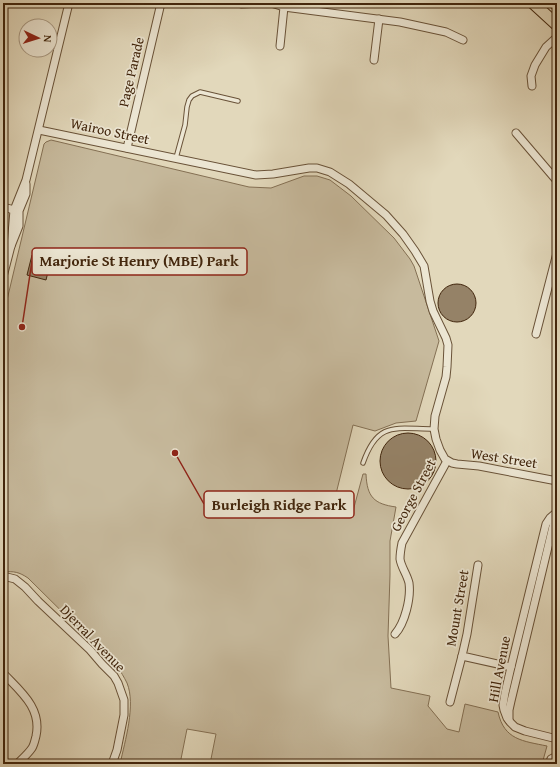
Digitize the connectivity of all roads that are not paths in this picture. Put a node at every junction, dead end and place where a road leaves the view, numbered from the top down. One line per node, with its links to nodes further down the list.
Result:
1 (69, 3): 16 (street)
2 (161, 3): 18 (street, Page Parade)
3 (261, 3): 6 (street)
4 (271, 3): 7 (street)
5 (533, 3): 9 (main road)
6 (241, 4)
7 (284, 7): 8 (street); 12 (street)
8 (379, 19): 11 (street); 13 (street)
9 (557, 25)
10 (557, 37): 14 (street)
11 (463, 40)
12 (280, 46)
13 (374, 60)
14 (532, 86)
15 (238, 101): 19 (lane)
16 (39, 130): 18 (street, Wairoo Street); 22 (street)
17 (516, 133): 20 (street)
18 (127, 148): 19 (street, Wairoo Street)
19 (176, 158): 24 (street, Wairoo Street)
20 (557, 180)
21 (3, 207): 22 (street)
22 (17, 210): 25 (street)
23 (557, 253): 26 (street)
24 (426, 276): 27 (street, George Street)
25 (3, 277)
26 (536, 334)
27 (434, 429): 28 (street, George Street); 29 (lane)
28 (448, 461): 30 (street, West Street); 35 (street, George Street)
29 (363, 463)
30 (557, 481)
31 (557, 512): 37 (street, Hill Avenue)
32 (557, 517): 40 (street, Hill Avenue)
33 (478, 565): 36 (street, Mount Street)
34 (3, 576): 44 (street, Djerral Avenue)
35 (395, 634)
36 (462, 656): 37 (street, Mount Street); 39 (street, Mount Street)
37 (511, 667): 40 (street, Hill Avenue)
38 (3, 673): 43 (street)
39 (450, 702)
40 (510, 722): 41 (street)
41 (557, 739)
42 (557, 756): 45 (street)
43 (17, 764)
44 (112, 764)
45 (548, 764)

